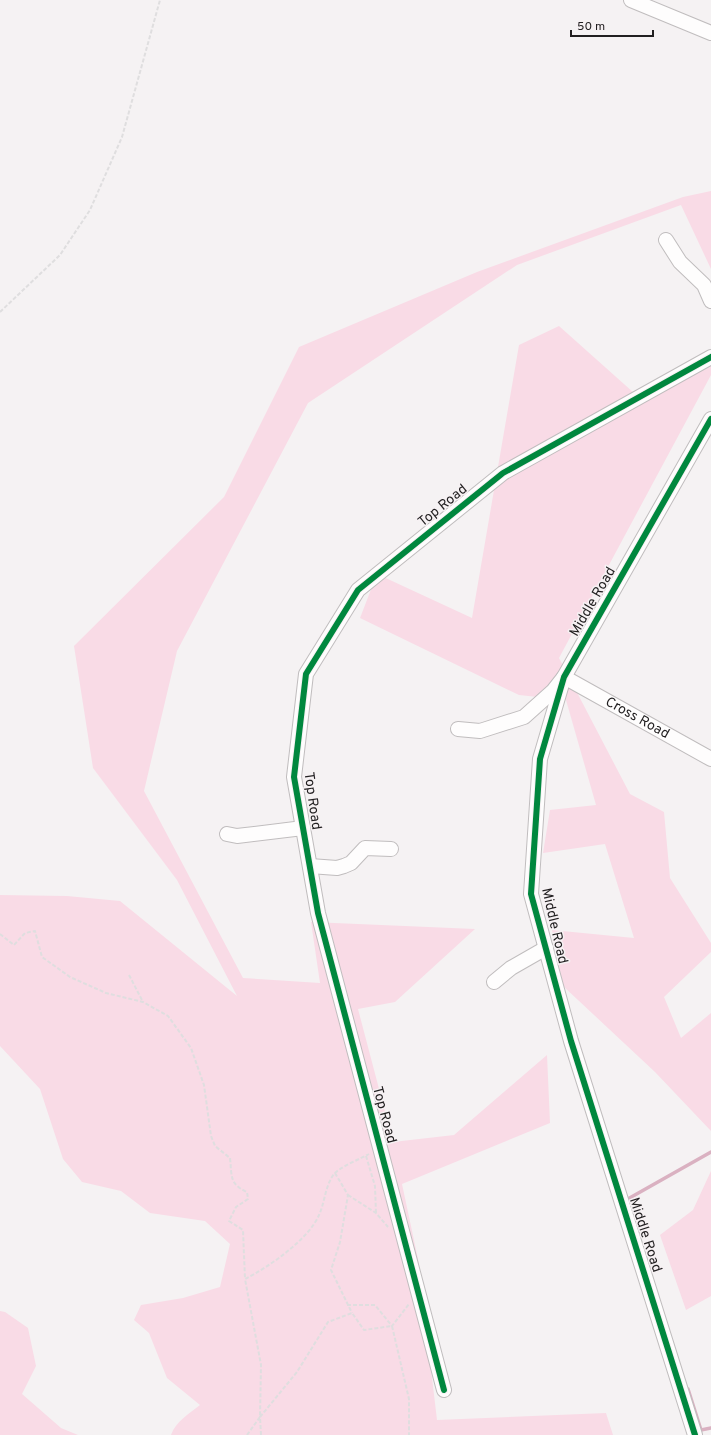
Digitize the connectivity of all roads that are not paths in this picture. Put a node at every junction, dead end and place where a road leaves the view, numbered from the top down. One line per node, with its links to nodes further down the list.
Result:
1 (631, 0): 2 (street)
2 (711, 33)
3 (666, 240): 4 (street)
4 (711, 301)
5 (711, 357): 10 (street, Top Road)
6 (711, 419): 7 (street, Middle Road)
7 (564, 677): 8 (street); 9 (street, Cross Road); 14 (street, Middle Road)
8 (458, 729)
9 (711, 759)
10 (303, 828): 11 (street); 13 (street, Top Road)
11 (227, 834)
12 (391, 849): 13 (street)
13 (310, 866): 16 (street, Top Road)
14 (546, 948): 15 (street); 17 (street, Middle Road)
15 (494, 982)
16 (444, 1390)
17 (695, 1435)

